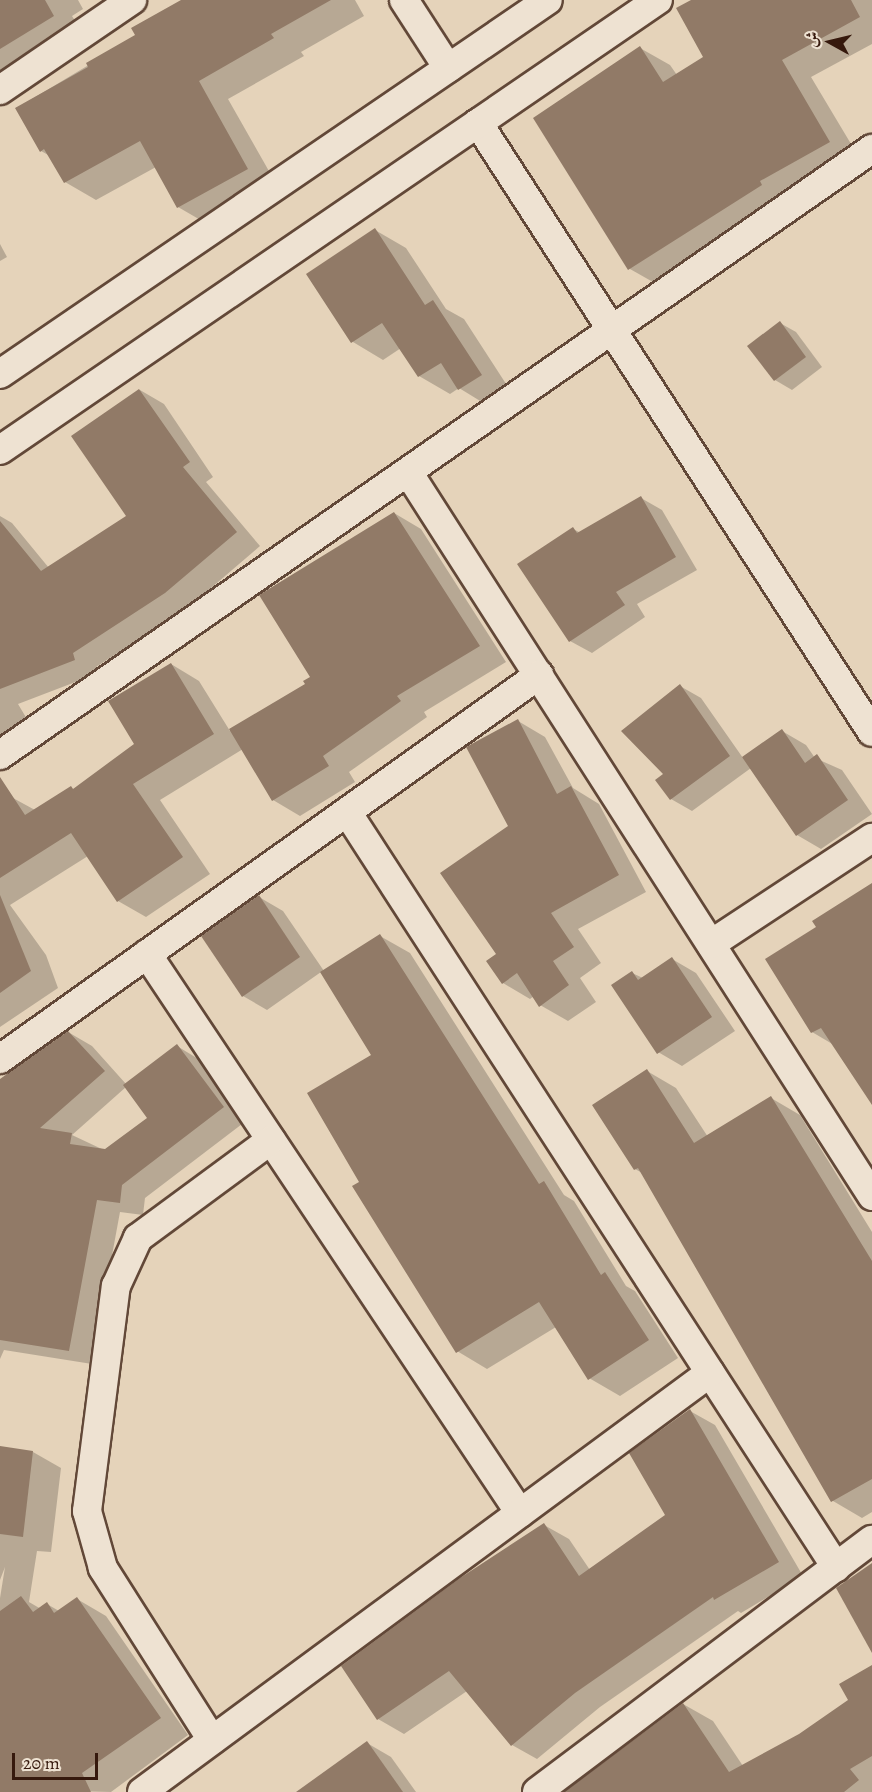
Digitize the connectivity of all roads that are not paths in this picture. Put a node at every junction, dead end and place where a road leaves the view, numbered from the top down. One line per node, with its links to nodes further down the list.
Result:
1 (404, 0): 5 (street)
2 (548, 0): 5 (street)
3 (658, 0): 7 (street)
4 (119, 4): 6 (street)
5 (448, 68): 10 (street)
6 (0, 90)
7 (478, 123): 9 (street); 11 (street)
8 (872, 148): 9 (street)
9 (612, 330): 12 (street); 14 (street)
10 (0, 374)
11 (0, 450)
12 (408, 472): 13 (street); 15 (street)
13 (539, 675): 16 (street); 18 (street)
14 (872, 732)
15 (0, 755)
16 (346, 812): 19 (street); 23 (street)
17 (872, 838): 18 (street)
18 (711, 944): 22 (street)
19 (147, 954): 20 (street); 21 (street)
20 (0, 1059)
21 (271, 1140): 24 (street); 27 (street)
22 (872, 1196)
23 (710, 1373): 24 (street); 26 (street)
24 (519, 1513): 27 (street)
25 (872, 1540): 26 (street)
26 (836, 1567): 29 (street)
27 (212, 1740): 28 (street)
28 (142, 1792)
29 (537, 1792)

